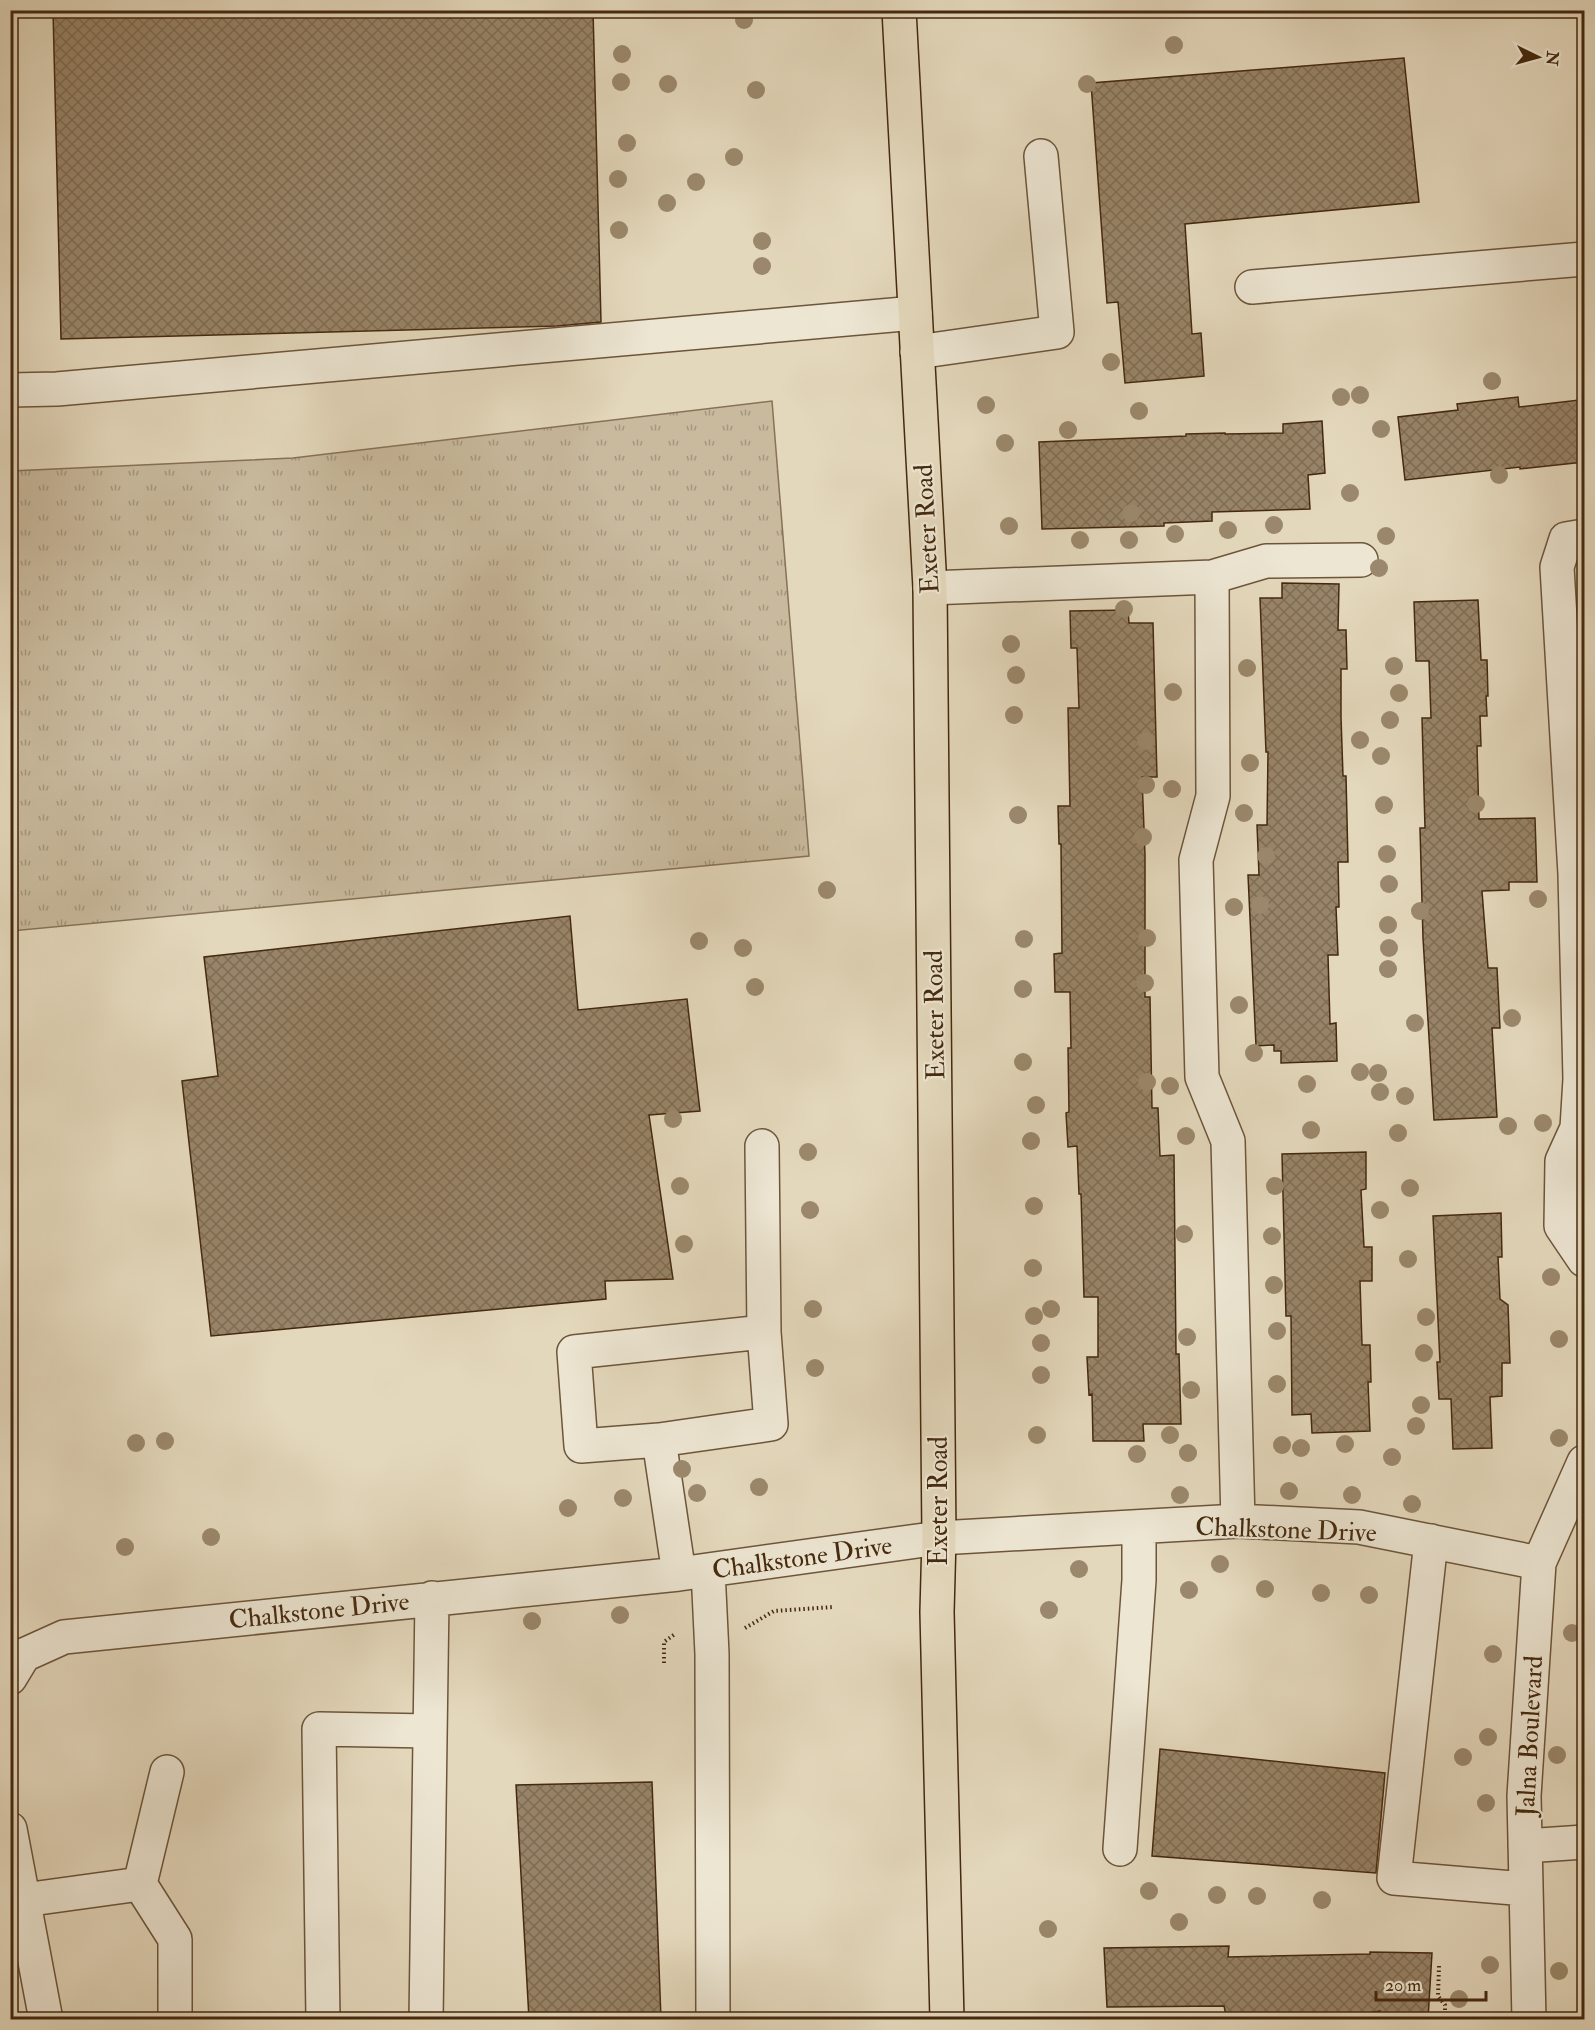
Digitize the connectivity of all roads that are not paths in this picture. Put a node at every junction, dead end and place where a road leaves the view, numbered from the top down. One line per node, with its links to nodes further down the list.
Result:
1 (899, 10): 5 (main road, Exeter Road)
2 (1041, 156): 6 (street)
3 (1584, 259): 4 (street)
4 (1252, 287)
5 (915, 313): 6 (main road, Exeter Road); 7 (street)
6 (917, 352): 11 (main road, Exeter Road)
7 (10, 390)
8 (1584, 536): 13 (street)
9 (1361, 560): 10 (street)
10 (1212, 577): 11 (street); 17 (street)
11 (930, 588): 19 (main road, Exeter Road)
12 (762, 1146): 14 (street)
13 (1584, 1260)
14 (764, 1332): 15 (street); 15 (street)
15 (658, 1440): 22 (street)
16 (1584, 1462): 21 (street, Jalna Boulevard)
17 (1238, 1521): 18 (street, Chalkstone Drive); 20 (street, Chalkstone Drive)
18 (1139, 1527): 19 (street, Chalkstone Drive); 30 (street)
19 (939, 1538): 22 (street, Chalkstone Drive); 41 (main road, Exeter Road)
20 (1431, 1541): 21 (street, Chalkstone Drive); 32 (street)
21 (1539, 1563): 29 (street, Jalna Boulevard)
22 (693, 1572): 23 (street, Chalkstone Drive); 40 (street)
23 (432, 1598): 24 (street, Chalkstone Drive); 25 (street)
24 (10, 1678)
25 (430, 1731): 38 (street); 39 (street)
26 (167, 1772): 31 (street)
27 (10, 1829): 33 (street)
28 (1584, 1842): 29 (street)
29 (1525, 1846): 32 (street, Jalna Boulevard)
30 (1120, 1849)
31 (140, 1884): 33 (street); 37 (street)
32 (1526, 1889): 42 (street, Jalna Boulevard)
33 (24, 1900): 35 (street)
34 (10, 1963): 35 (street)
35 (39, 1979): 36 (street)
36 (46, 2019)
37 (175, 2019)
38 (323, 2019)
39 (426, 2019)
40 (713, 2019)
41 (947, 2019)
42 (1529, 2019)

